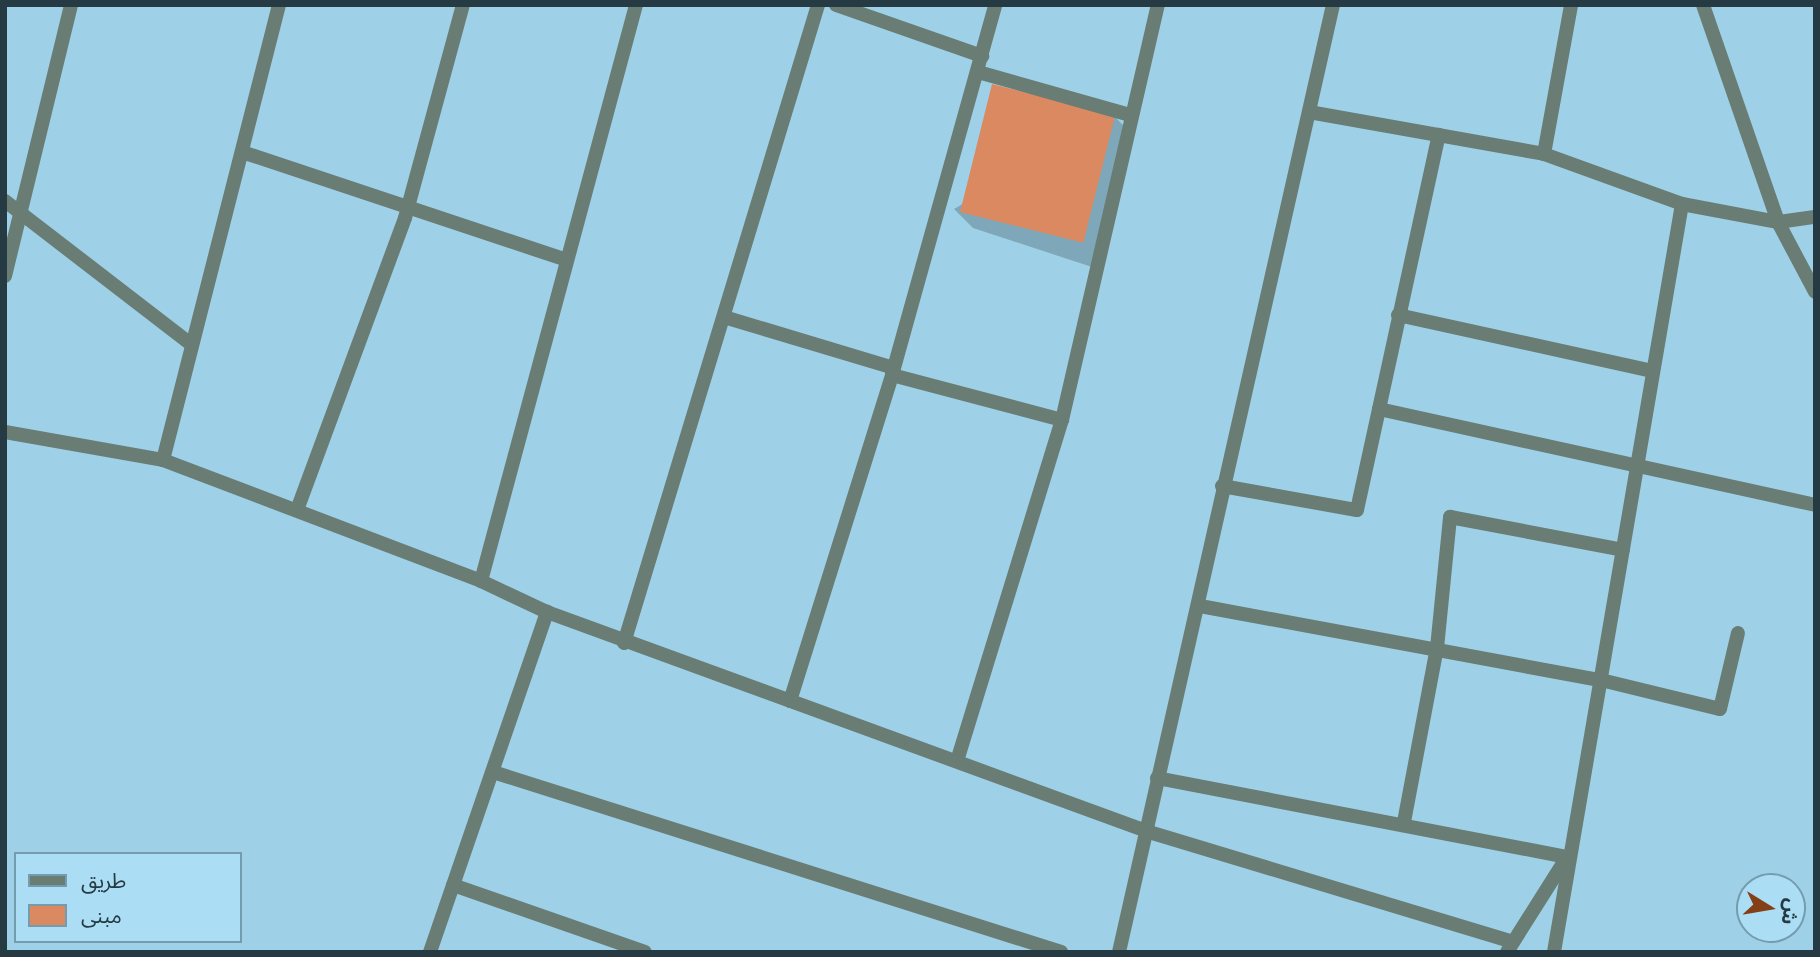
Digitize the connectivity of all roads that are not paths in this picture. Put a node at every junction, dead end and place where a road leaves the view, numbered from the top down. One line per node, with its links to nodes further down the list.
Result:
1 (71, 5): 22 (street)
2 (279, 5): 17 (street)
3 (463, 5): 21 (street)
4 (636, 5): 25 (street)
5 (818, 5): 29 (street)
6 (836, 5): 12 (street)
7 (995, 5): 12 (street)
8 (1157, 5): 15 (street)
9 (1333, 5): 14 (street)
10 (1571, 5): 18 (street)
11 (1703, 5): 24 (street)
12 (982, 57): 13 (street)
13 (978, 72): 15 (street); 32 (street)
14 (1309, 112): 16 (street); 38 (street)
15 (1130, 115): 34 (street)
16 (1439, 135): 18 (street); 28 (street)
17 (242, 152): 21 (street); 30 (street)
18 (1544, 154): 20 (street)
19 (5, 201): 22 (street)
20 (1682, 204): 24 (street); 31 (street)
21 (408, 207): 25 (street); 40 (street)
22 (20, 213): 26 (street); 30 (street)
23 (1815, 217): 24 (street)
24 (1778, 222): 27 (street)
25 (567, 260): 42 (street)
26 (5, 276)
27 (1815, 292)
28 (1398, 315): 31 (street); 33 (street)
29 (724, 317): 32 (street); 46 (street)
30 (192, 345): 36 (street)
31 (1653, 371): 37 (street)
32 (893, 372): 34 (street); 49 (street)
33 (1379, 409): 37 (street); 38 (street)
34 (1062, 420): 50 (street)
35 (5, 432): 36 (street)
36 (163, 460): 40 (street)
37 (1637, 464): 39 (street); 41 (street)
38 (1222, 486): 43 (street)
39 (1815, 505)
40 (297, 510): 42 (street)
41 (1623, 550): 47 (street); 48 (street)
42 (481, 581): 44 (street)
43 (1200, 606): 47 (street); 52 (street)
44 (547, 612): 46 (street); 51 (street)
45 (1738, 632): 48 (street)
46 (624, 643): 49 (street)
47 (1437, 648): 48 (street); 53 (street)
48 (1601, 680): 55 (street)
49 (789, 701): 50 (street)
50 (957, 761): 54 (street)
51 (493, 772): 56 (street); 60 (street)
52 (1157, 778): 53 (street); 54 (street)
53 (1404, 822): 55 (street)
54 (1149, 832): 57 (street); 61 (street)
55 (1567, 857): 57 (street); 62 (street)
56 (453, 886): 58 (street); 59 (street)
57 (1508, 946)
58 (430, 952)
59 (645, 952)
60 (1062, 952)
61 (1119, 952)
62 (1554, 952)

